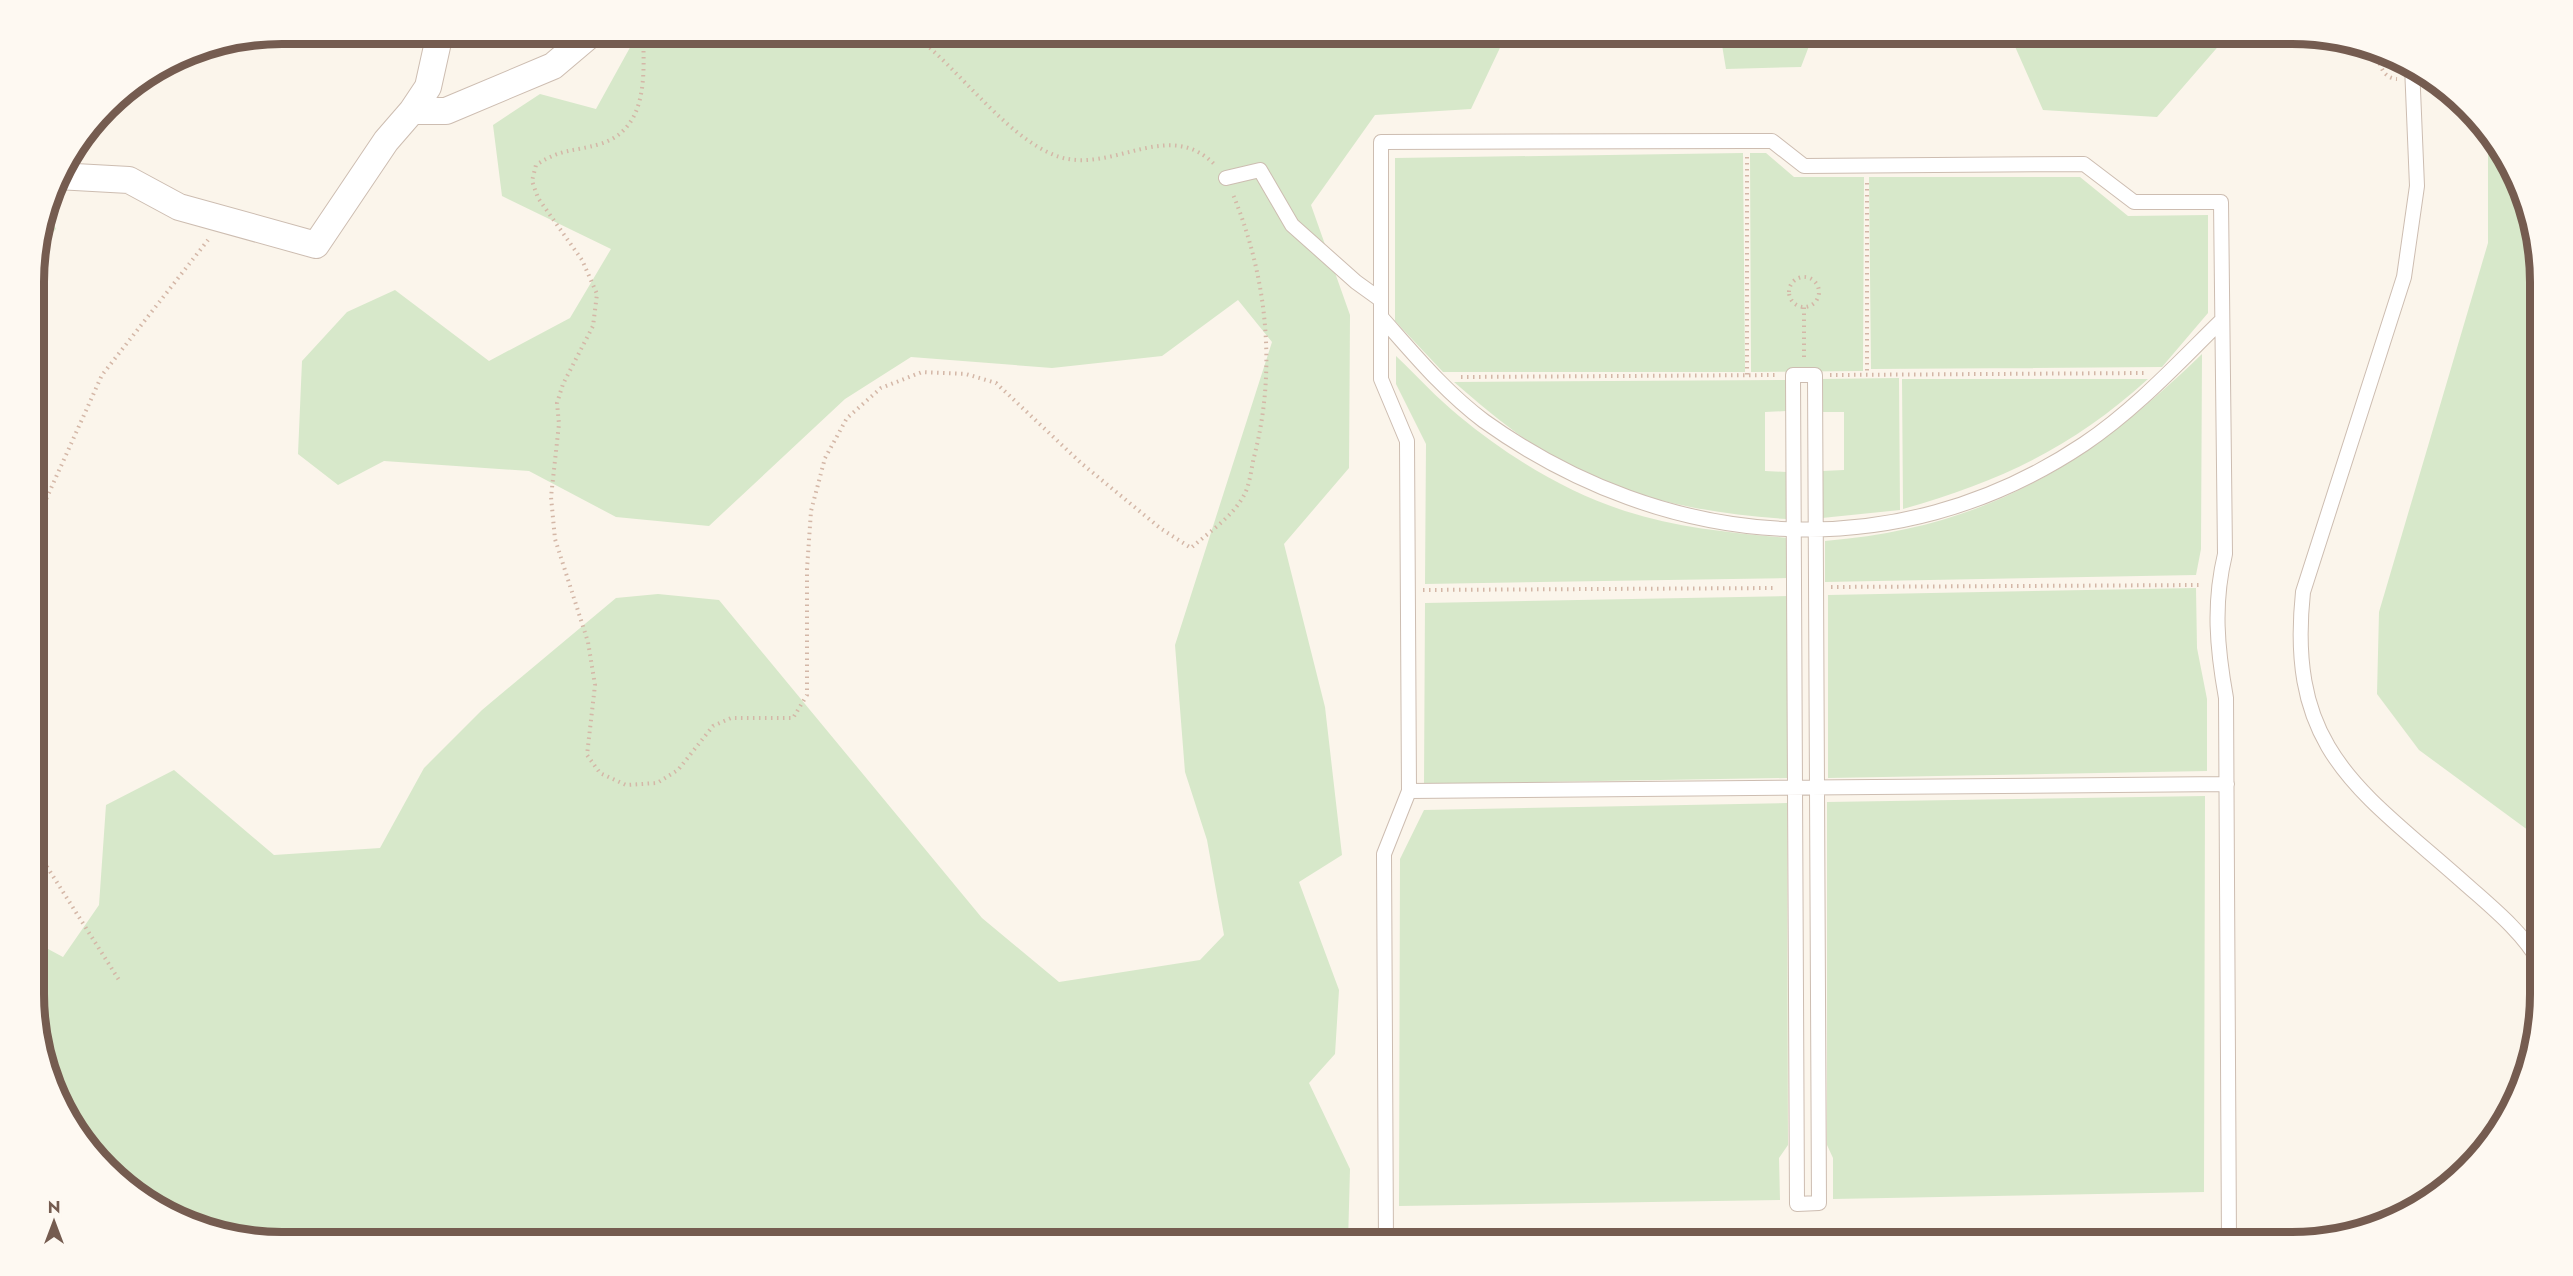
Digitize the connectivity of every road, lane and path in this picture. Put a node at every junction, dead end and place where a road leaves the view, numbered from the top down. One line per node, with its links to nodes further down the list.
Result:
1 (438, 44): 8 (street)
2 (579, 44): 8 (street)
3 (643, 44): 12 (path)
4 (924, 44): 12 (path)
5 (2379, 60): 6 (path)
6 (2382, 71)
7 (2412, 76): 31 (lane)
8 (412, 111): 13 (street)
9 (1747, 141): 10 (lane); 14 (lane); 19 (path)
10 (1867, 166): 17 (lane); 21 (path)
11 (68, 177): 13 (street)
12 (1226, 178): 14 (lane)
13 (222, 219): 23 (path)
14 (1381, 300): 16 (lane)
15 (1804, 307): 15 (path); 20 (path)
16 (1381, 317): 22 (lane); 29 (lane)
17 (2222, 320): 18 (lane); 26 (lane)
18 (2169, 373): 21 (path); 25 (lane)
19 (1748, 375): 20 (path); 22 (path)
20 (1804, 375): 21 (path); 24 (lane); 25 (lane)
21 (1867, 375)
22 (1436, 378): 24 (lane)
23 (44, 504)
24 (1794, 530): 25 (lane); 27 (lane)
25 (1816, 530): 28 (lane)
26 (2227, 784): 28 (lane); 34 (lane)
27 (1795, 788): 28 (lane); 28 (lane); 29 (lane)
28 (1817, 788)
29 (1409, 790): 33 (lane)
30 (44, 862): 32 (path)
31 (2530, 947)
32 (118, 980)
33 (1386, 1232)
34 (2229, 1232)

